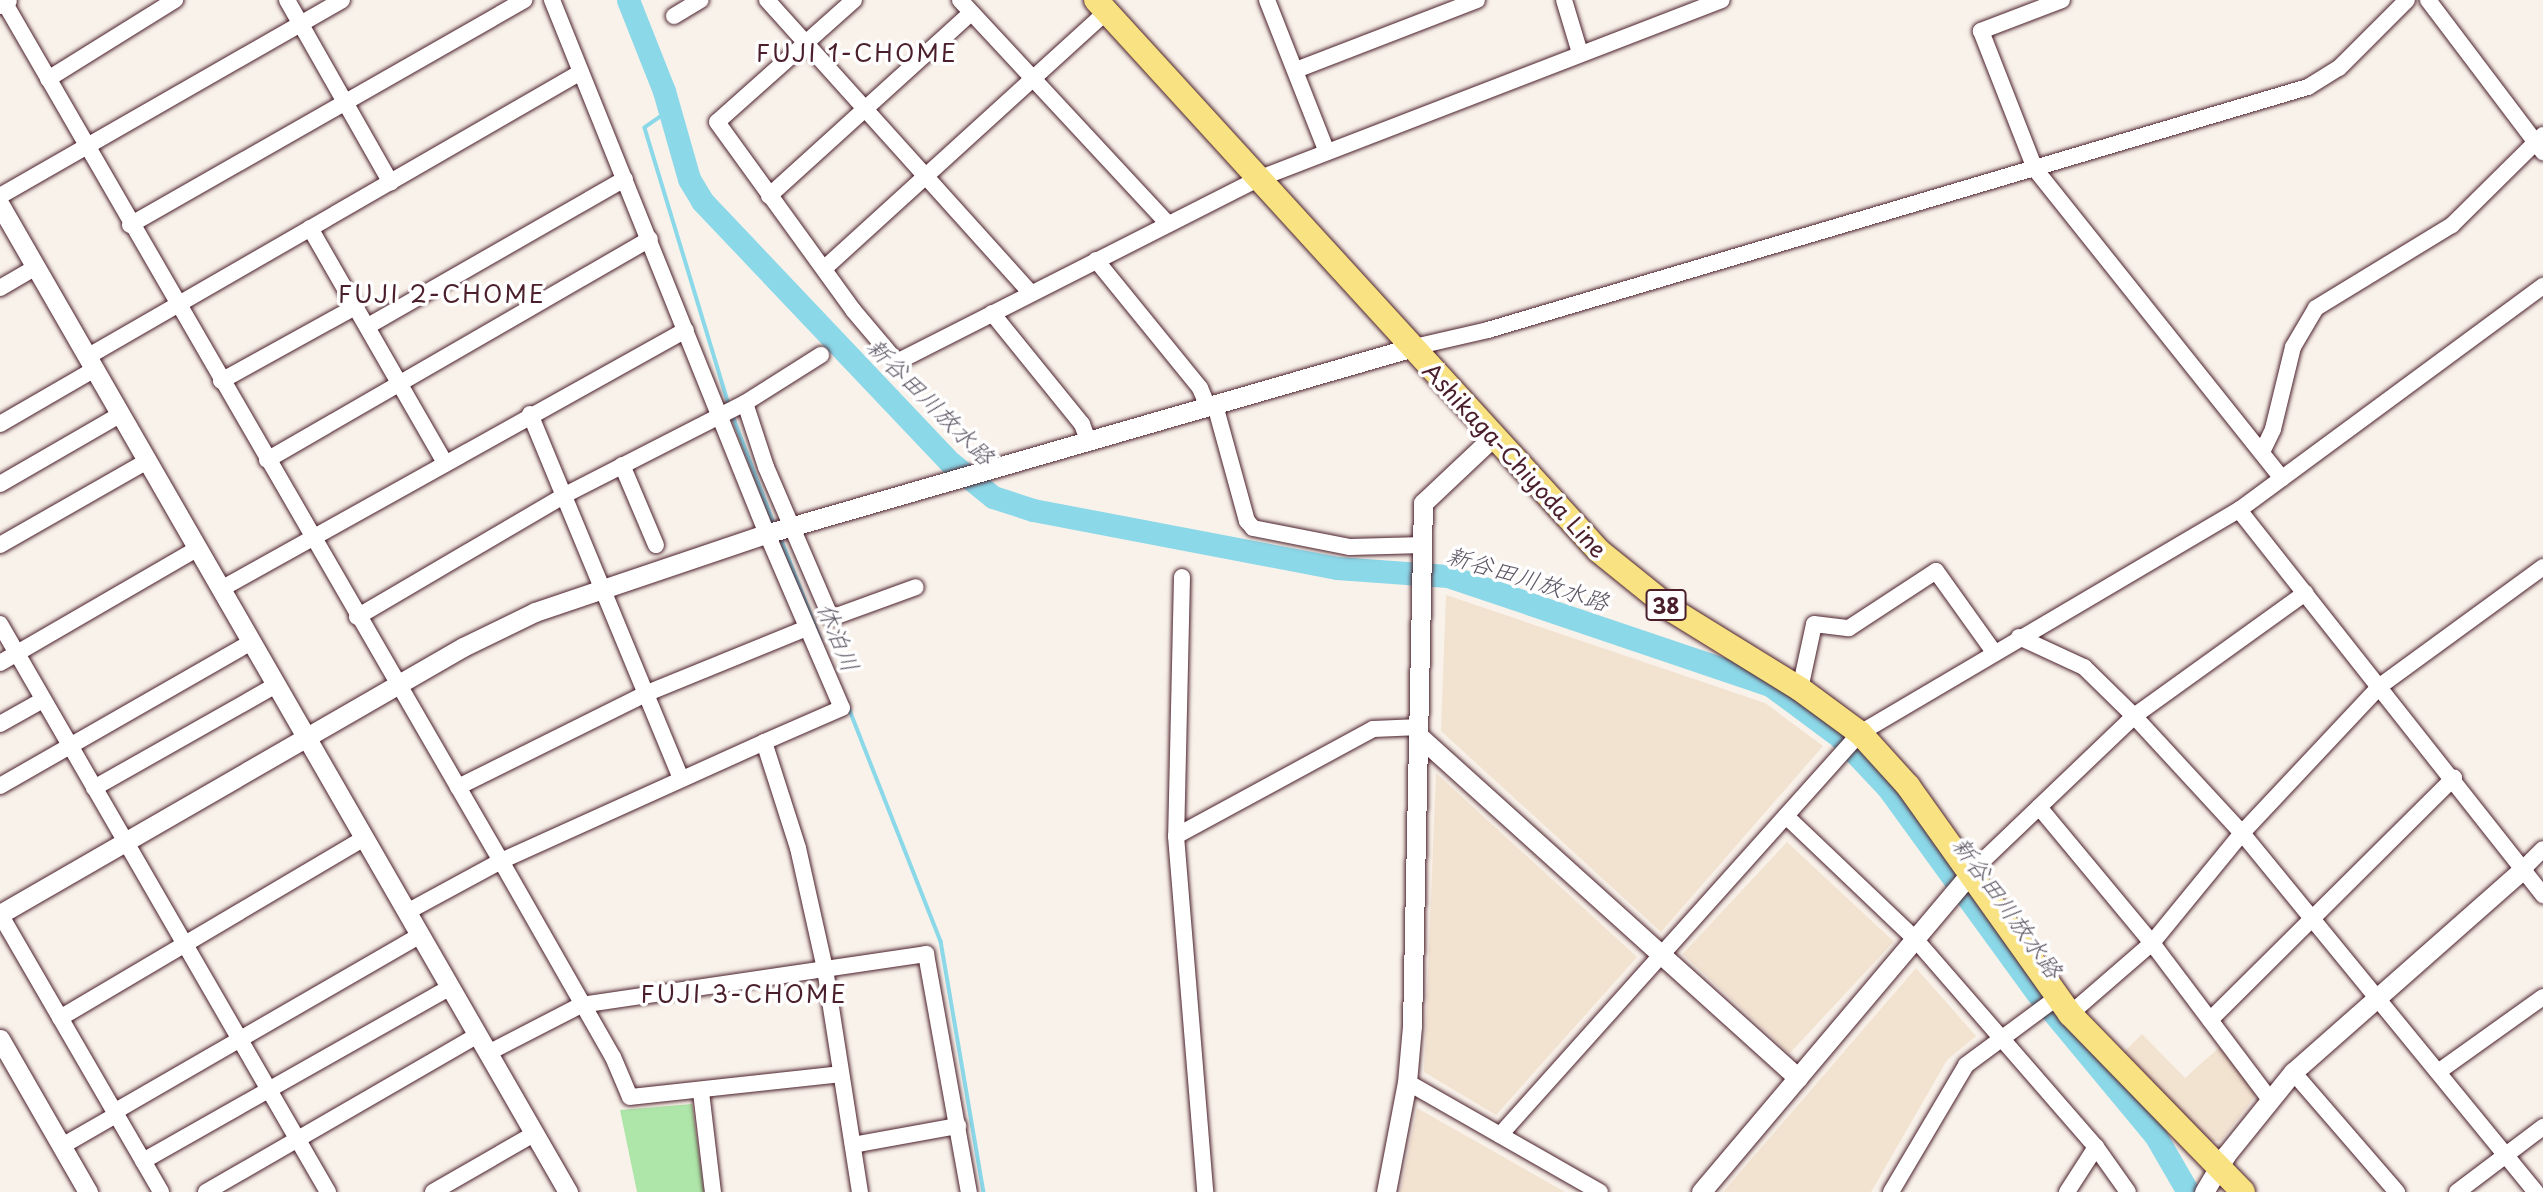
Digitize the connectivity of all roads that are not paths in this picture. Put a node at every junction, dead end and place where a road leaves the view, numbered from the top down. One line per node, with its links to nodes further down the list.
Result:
1 (175, 0): 27 (street)
2 (287, 0): 21 (street)
3 (342, 0): 21 (street)
4 (524, 0): 28 (street)
5 (552, 0): 25 (street)
6 (701, 0): 20 (street)
7 (767, 0): 22 (street)
8 (854, 0): 22 (street)
9 (960, 0): 19 (street)
10 (1267, 0): 24 (street)
11 (1477, 0): 24 (street)
12 (1564, 0): 23 (street)
13 (1722, 0): 23 (street)
14 (2062, 0): 33 (street)
15 (2407, 0): 33 (street)
16 (2428, 0): 30 (street)
17 (3, 1): 27 (street)
18 (1101, 6): 26 (street); 36 (main road, Ashikaga-Chiyoda Line / 38)
19 (971, 13): 26 (street); 29 (street)
20 (674, 16)
21 (300, 24): 28 (street); 31 (street)
22 (806, 43): 29 (street); 39 (street)
23 (1580, 52): 32 (street)
24 (1296, 71): 32 (street)
25 (581, 72): 35 (street); 37 (street)
26 (1032, 78): 34 (street); 41 (street)
27 (48, 79): 31 (street)
28 (346, 103): 37 (street); 42 (street)
29 (867, 108): 34 (street); 39 (street)
30 (2541, 143): 69 (street)
31 (86, 148): 38 (street); 42 (street)
32 (1326, 150): 36 (street)
33 (2035, 169): 56 (street); 69 (street)
34 (925, 177): 46 (street); 50 (street)
35 (625, 178): 44 (street); 54 (street)
36 (1258, 179): 41 (street); 56 (main road, Ashikaga-Chiyoda Line / 38)
37 (391, 183): 43 (street)
38 (0, 196)
39 (769, 196): 53 (street)
40 (0, 205): 47 (street)
41 (1167, 224): 45 (street)
42 (130, 225): 51 (street)
43 (310, 228): 51 (street); 52 (street)
44 (650, 239): 55 (street); 60 (street)
45 (1096, 260): 50 (street); 62 (street)
46 (827, 266)
47 (36, 267): 49 (street); 58 (street)
48 (2543, 286): 74 (street)
49 (0, 288)
50 (1031, 293): 53 (street)
51 (177, 305): 58 (street); 59 (street)
52 (357, 306): 54 (street); 59 (street)
53 (992, 313): 68 (street)
54 (369, 326): 60 (street)
55 (686, 330): 63 (street); 65 (street)
56 (1410, 348): 62 (street); 67 (main road, Ashikaga-Chiyoda Line / 38)
57 (821, 355): 61 (street)
58 (91, 363): 64 (street); 66 (street)
59 (221, 381): 70 (street)
60 (401, 383): 70 (street); 72 (street)
61 (745, 402): 63 (street); 78 (street)
62 (1212, 406): 68 (street); 83 (street)
63 (721, 413): 73 (street); 78 (street)
64 (121, 414): 71 (street); 75 (street)
65 (530, 414): 72 (street); 76 (street)
66 (0, 424)
67 (1492, 438): 83 (street); 101 (main road, Ashikaga-Chiyoda Line / 38)
68 (1089, 443): 78 (street)
69 (2262, 452): 74 (street)
70 (267, 460): 79 (street)
71 (147, 461): 80 (street); 82 (street)
72 (444, 461): 79 (street)
73 (622, 465): 76 (street); 81 (street)
74 (2282, 478): 77 (street)
75 (0, 484)
76 (563, 496): 88 (street); 90 (street)
77 (2239, 510): 89 (street); 93 (street)
78 (778, 531): 86 (street); 88 (street); 92 (street)
79 (311, 538): 87 (street); 90 (street)
80 (0, 545)
81 (656, 545)
82 (198, 548): 87 (street); 96 (street)
83 (1424, 555): 106 (street)
84 (2543, 567): 100 (street)
85 (1182, 576): 119 (street)
86 (916, 587)
87 (221, 589): 94 (street)
88 (601, 591): 99 (street); 102 (street)
89 (2305, 593): 100 (street); 104 (street)
90 (357, 617): 99 (street)
91 (0, 624): 96 (street)
92 (807, 628): 102 (street); 109 (street)
93 (2019, 637): 95 (street); 104 (street)
94 (251, 642): 98 (street); 110 (street)
95 (1994, 652): 101 (street); 107 (street)
96 (17, 653): 97 (street); 103 (street)
97 (0, 663)
98 (276, 685): 108 (street); 115 (street)
99 (396, 685): 108 (street); 114 (street)
100 (2380, 686): 111 (street); 118 (street)
101 (1800, 689): 107 (main road, Ashikaga-Chiyoda Line / 38)
102 (645, 694): 112 (street); 114 (street)
103 (43, 700): 105 (street); 110 (street)
104 (2134, 716): 116 (street); 118 (street)
105 (0, 724)
106 (1420, 732): 119 (street); 134 (street); 152 (street)
107 (1860, 733): 117 (street); 125 (main road, Ashikaga-Chiyoda Line / 38)
108 (306, 736): 120 (street); 121 (street)
109 (764, 742): 112 (street); 135 (street)
110 (69, 746): 113 (street); 115 (street)
111 (2454, 778): 124 (street); 129 (street)
112 (681, 779): 123 (street)
113 (0, 786)
114 (458, 787): 123 (street)
115 (94, 788): 121 (street)
116 (2039, 807): 125 (street); 132 (street)
117 (1786, 816): 131 (street); 134 (street)
118 (2242, 833): 129 (street); 132 (street)
119 (1176, 836): 177 (street)
120 (364, 838): 127 (street); 133 (street)
121 (124, 842): 128 (street); 133 (street)
122 (2543, 849): 124 (street)
123 (501, 861): 127 (street); 140 (street)
124 (2523, 869): 126 (street); 138 (street)
125 (1968, 876): 131 (street); 139 (main road, Ashikaga-Chiyoda Line / 38)
126 (2543, 895)
127 (407, 912): 130 (street)
128 (0, 914): 141 (street)
129 (2312, 919): 138 (street); 142 (street)
130 (420, 935): 136 (street); 145 (street)
131 (1916, 940): 146 (street); 151 (street)
132 (2152, 943): 139 (street); 142 (street)
133 (184, 945): 141 (street); 145 (street)
134 (1661, 956): 151 (street); 160 (street)
135 (825, 969): 140 (street); 150 (street); 157 (street)
136 (450, 987): 143 (street); 153 (street)
137 (2543, 997): 149 (street)
138 (2377, 999): 148 (street); 149 (street)
139 (2060, 1004): 146 (street); 167 (main road, Ashikaga-Chiyoda Line / 38)
140 (581, 1005): 147 (street); 154 (street)
141 (60, 1018): 156 (street)
142 (2210, 1020): 155 (street)
143 (478, 1035): 147 (street); 161 (street)
144 (0, 1039): 163 (street)
145 (239, 1039): 153 (street); 156 (street)
146 (2003, 1039): 164 (street); 181 (street)
147 (488, 1053): 159 (street)
148 (2293, 1072): 155 (street); 186 (street)
149 (2438, 1072): 165 (street)
150 (841, 1074): 154 (street); 162 (street)
151 (1798, 1077): 180 (street)
152 (1407, 1082): 160 (street); 178 (street)
153 (269, 1090): 161 (street); 166 (street)
154 (701, 1092): 175 (street)
155 (2269, 1098): 167 (street)
156 (115, 1114): 163 (street); 166 (street)
157 (958, 1126): 162 (street); 176 (street)
158 (2543, 1127): 165 (street)
159 (534, 1133): 173 (street); 174 (street)
160 (1500, 1135): 179 (street)
161 (297, 1139): 171 (street); 172 (street)
162 (853, 1145): 168 (street)
163 (62, 1146): 169 (street)
164 (2096, 1147): 182 (street); 183 (street)
165 (2505, 1155): 187 (street); 188 (street)
166 (143, 1161): 170 (street)
167 (2219, 1166): 184 (street); 185 (main road, Ashikaga-Chiyoda Line / 38)
168 (855, 1191)
169 (88, 1192)
170 (161, 1192)
171 (205, 1192)
172 (328, 1192)
173 (433, 1192)
174 (568, 1192)
175 (713, 1192)
176 (970, 1192)
177 (1205, 1192)
178 (1386, 1192)
179 (1600, 1192)
180 (1701, 1192)
181 (1891, 1192)
182 (2067, 1192)
183 (2128, 1192)
184 (2204, 1192)
185 (2243, 1192)
186 (2397, 1192)
187 (2457, 1192)
188 (2536, 1192)

